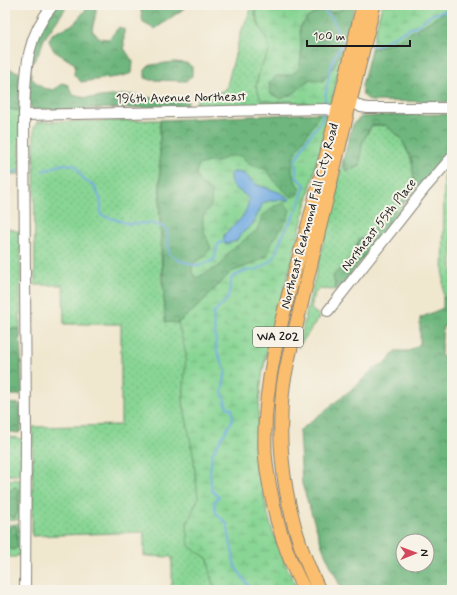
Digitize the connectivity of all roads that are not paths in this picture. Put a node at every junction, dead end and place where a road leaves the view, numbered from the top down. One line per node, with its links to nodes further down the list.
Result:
1 (363, 5): 4 (main road, Northeast Redmond Fall City Road / WA 202)
2 (374, 5): 4 (main road, Northeast Redmond Fall City Road / WA 202)
3 (50, 9): 10 (street)
4 (360, 39): 5 (main road, Northeast Redmond Fall City Road / WA 202)
5 (355, 60): 6 (main road, Northeast Redmond Fall City Road / WA 202); 7 (main road, Northeast Redmond Fall City Road / WA 202)
6 (344, 85): 7 (main road); 9 (main road, Northeast Redmond Fall City Road / WA 202)
7 (351, 101): 8 (street); 11 (main road, Northeast Redmond Fall City Road / WA 202)
8 (452, 108)
9 (328, 111): 10 (street, 196th Avenue Northeast); 11 (main road); 15 (main road, Northeast Redmond Fall City Road / WA 202)
10 (24, 115): 14 (street)
11 (344, 127): 16 (main road, Northeast Redmond Fall City Road / WA 202)
12 (452, 157): 13 (street, Northeast 55th Place)
13 (328, 311)
14 (25, 590)
15 (305, 590)
16 (319, 590)

